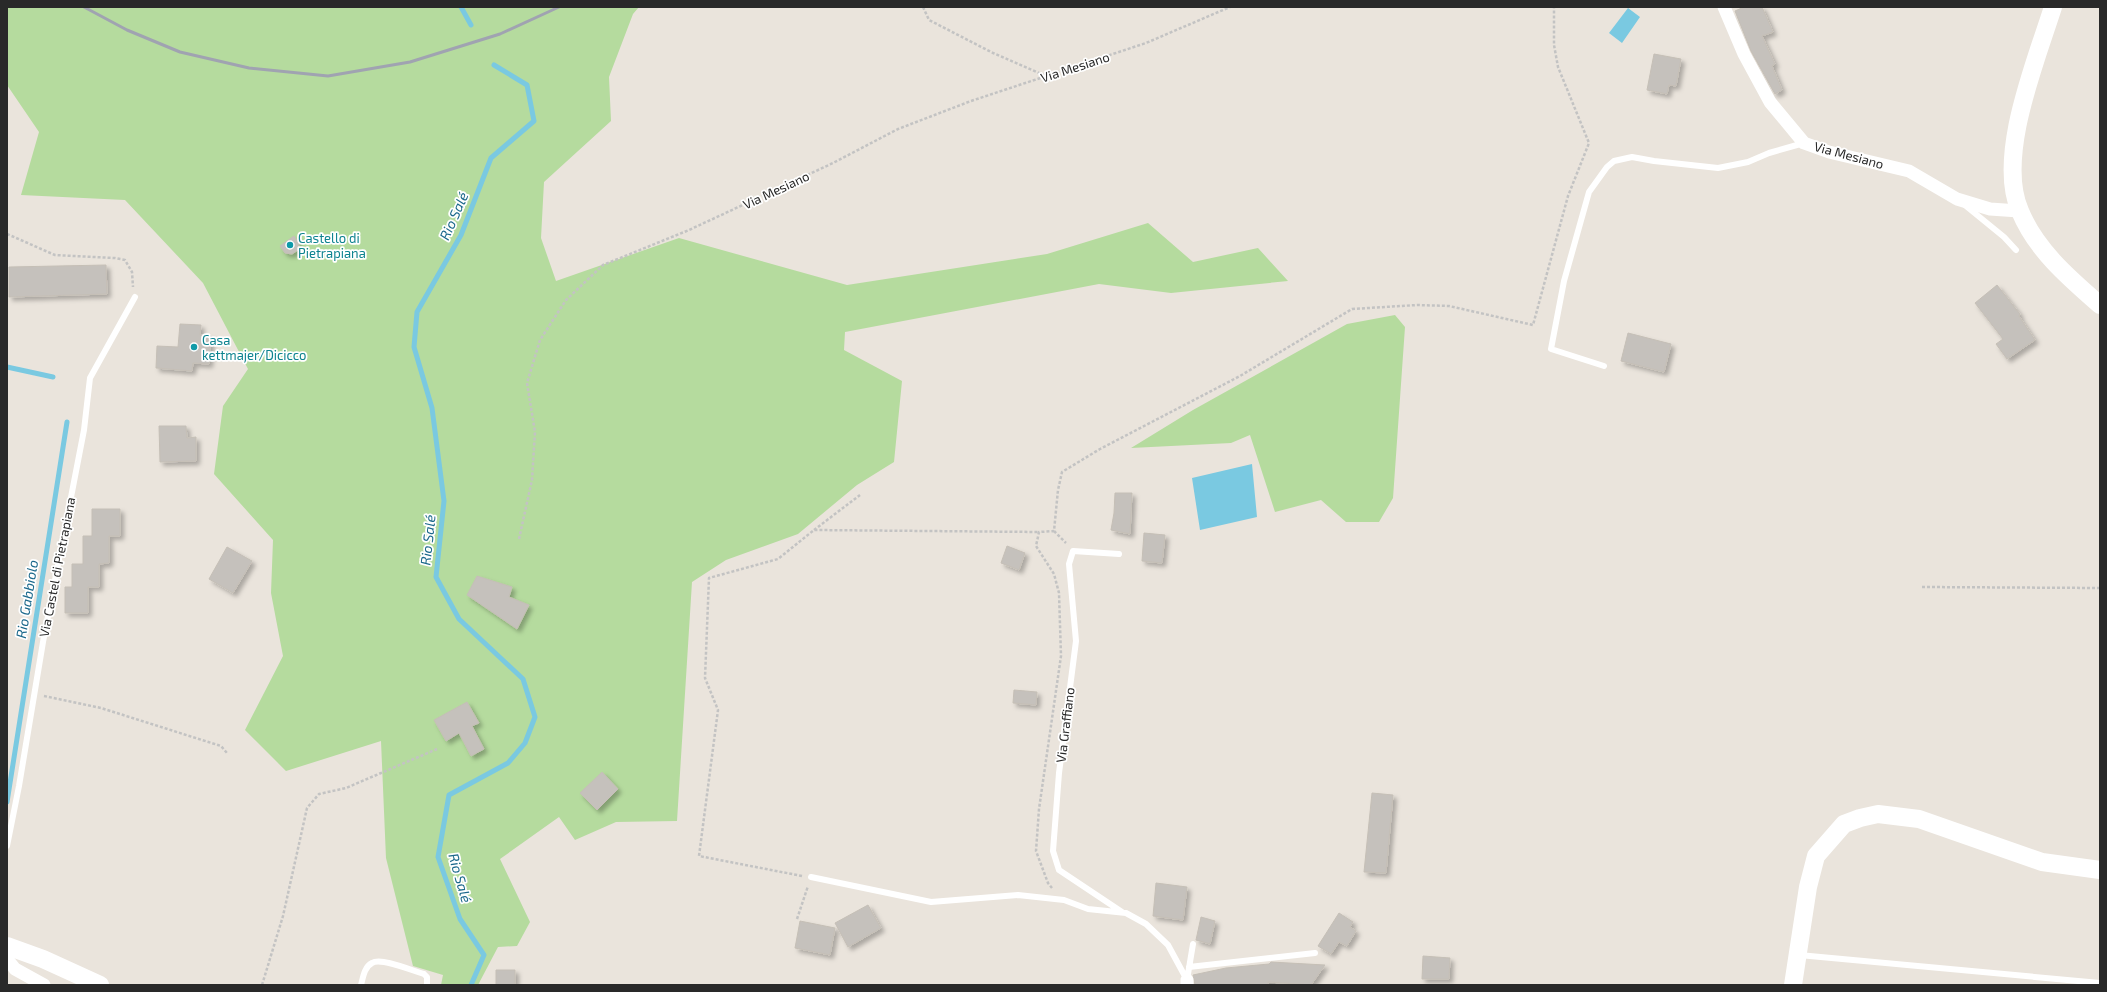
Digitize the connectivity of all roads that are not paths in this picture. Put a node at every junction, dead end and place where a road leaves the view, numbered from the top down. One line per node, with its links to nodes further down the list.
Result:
1 (1724, 7): 3 (street, Via Mesiano)
2 (2053, 7): 5 (main road)
3 (1804, 144): 4 (street, Via Mesiano); 9 (lane)
4 (1957, 199): 5 (street, Via Mesiano); 6 (lane)
5 (2019, 211): 8 (main road)
6 (2016, 250)
7 (135, 297): 11 (lane, Via Castel di Pietrapiana)
8 (2100, 305)
9 (1604, 366)
10 (1119, 554): 14 (lane, Via Graffiano)
11 (7, 846)
12 (2100, 870): 18 (main road)
13 (811, 877): 14 (lane, Via Graffiano)
14 (1122, 912): 21 (lane, Via Graffiano)
15 (1193, 944): 20 (lane)
16 (7, 946): 24 (main road)
17 (1315, 953): 20 (lane)
18 (1797, 955): 22 (lane); 27 (main road)
19 (7, 959): 23 (street)
20 (1189, 967): 21 (lane)
21 (1187, 983)
22 (2100, 983)
23 (44, 985)
24 (100, 985)
25 (361, 985): 26 (lane)
26 (427, 985)
27 (1793, 985)

